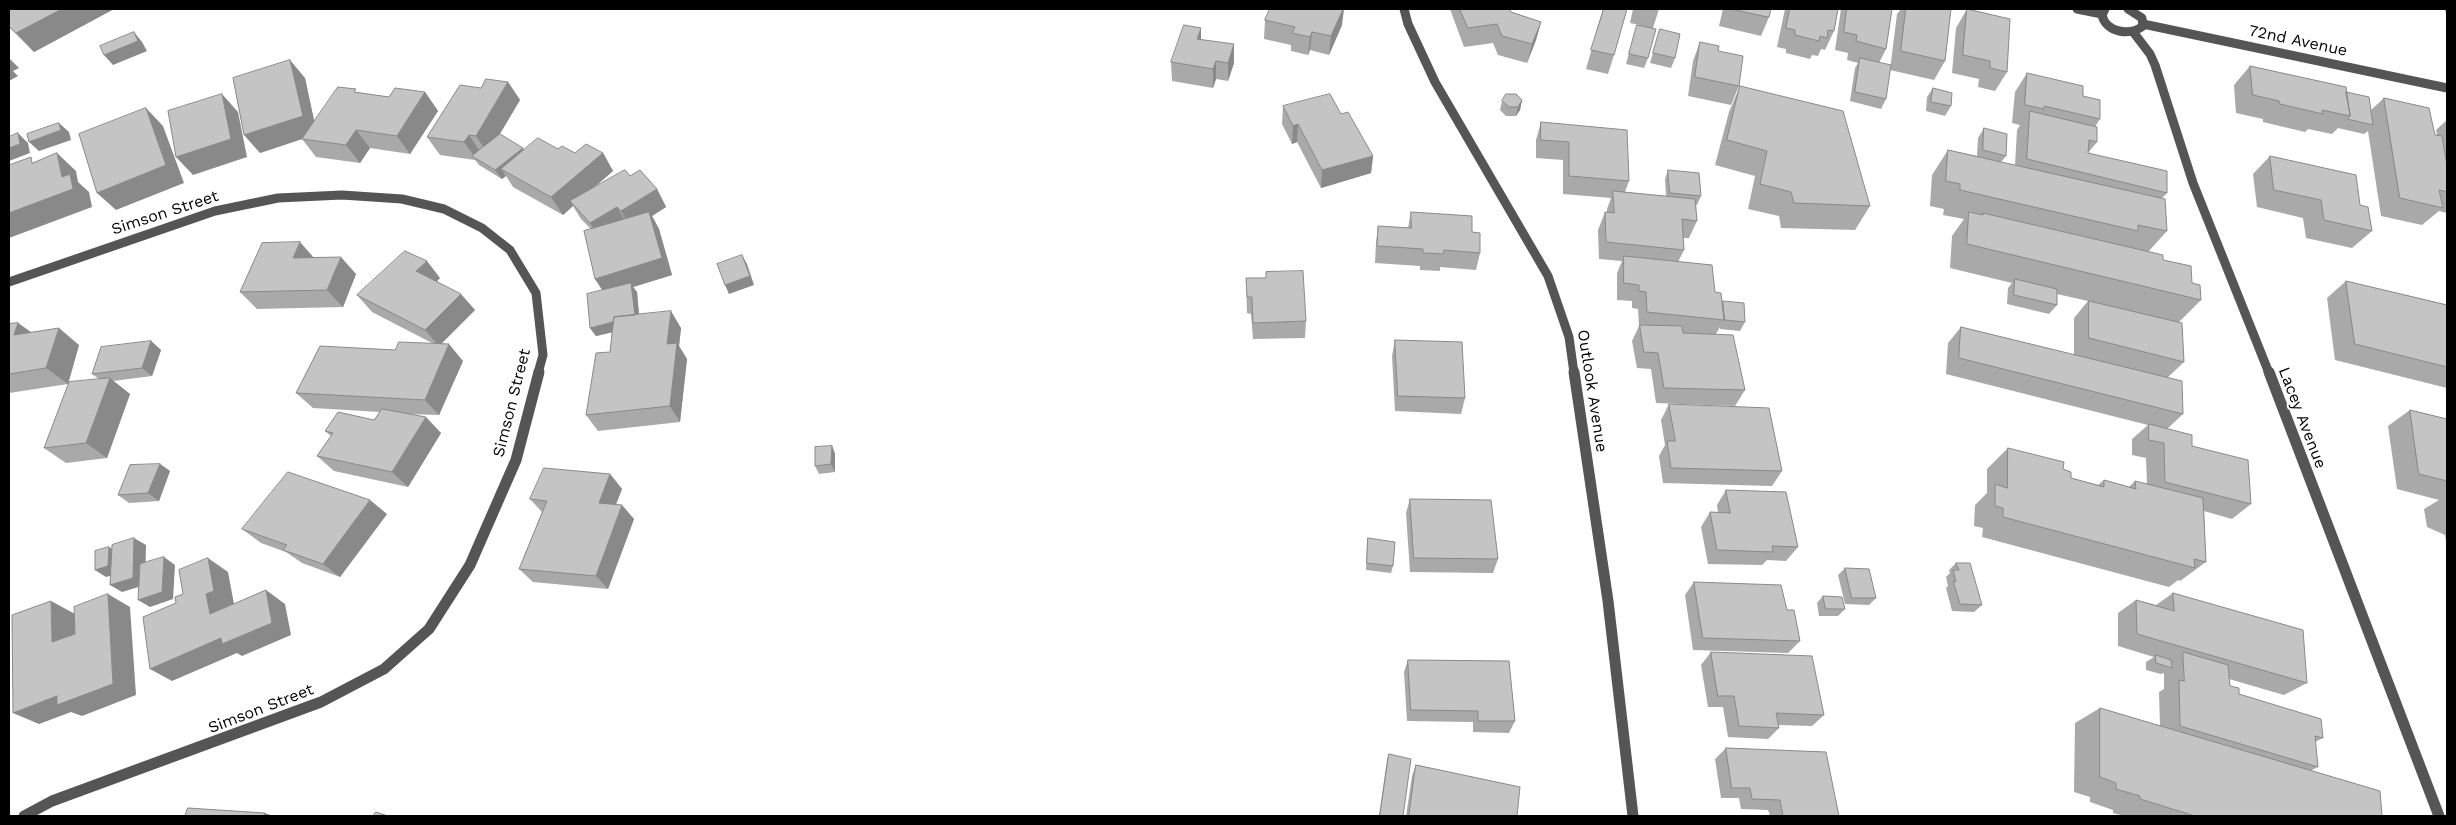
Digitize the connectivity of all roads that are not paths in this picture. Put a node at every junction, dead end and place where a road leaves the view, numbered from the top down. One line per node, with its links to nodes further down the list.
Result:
1 (1404, 9): 10 (street, Outlook Avenue)
2 (2077, 9): 4 (street)
3 (2128, 9): 5 (street)
4 (2104, 12): 6 (street)
5 (2143, 24): 6 (street); 7 (street, 72nd Avenue)
6 (2134, 33): 11 (street, Lacey Avenue)
7 (2447, 88)
8 (9, 282): 9 (street, Simson Street)
9 (24, 816)
10 (1633, 816)
11 (2439, 816)

